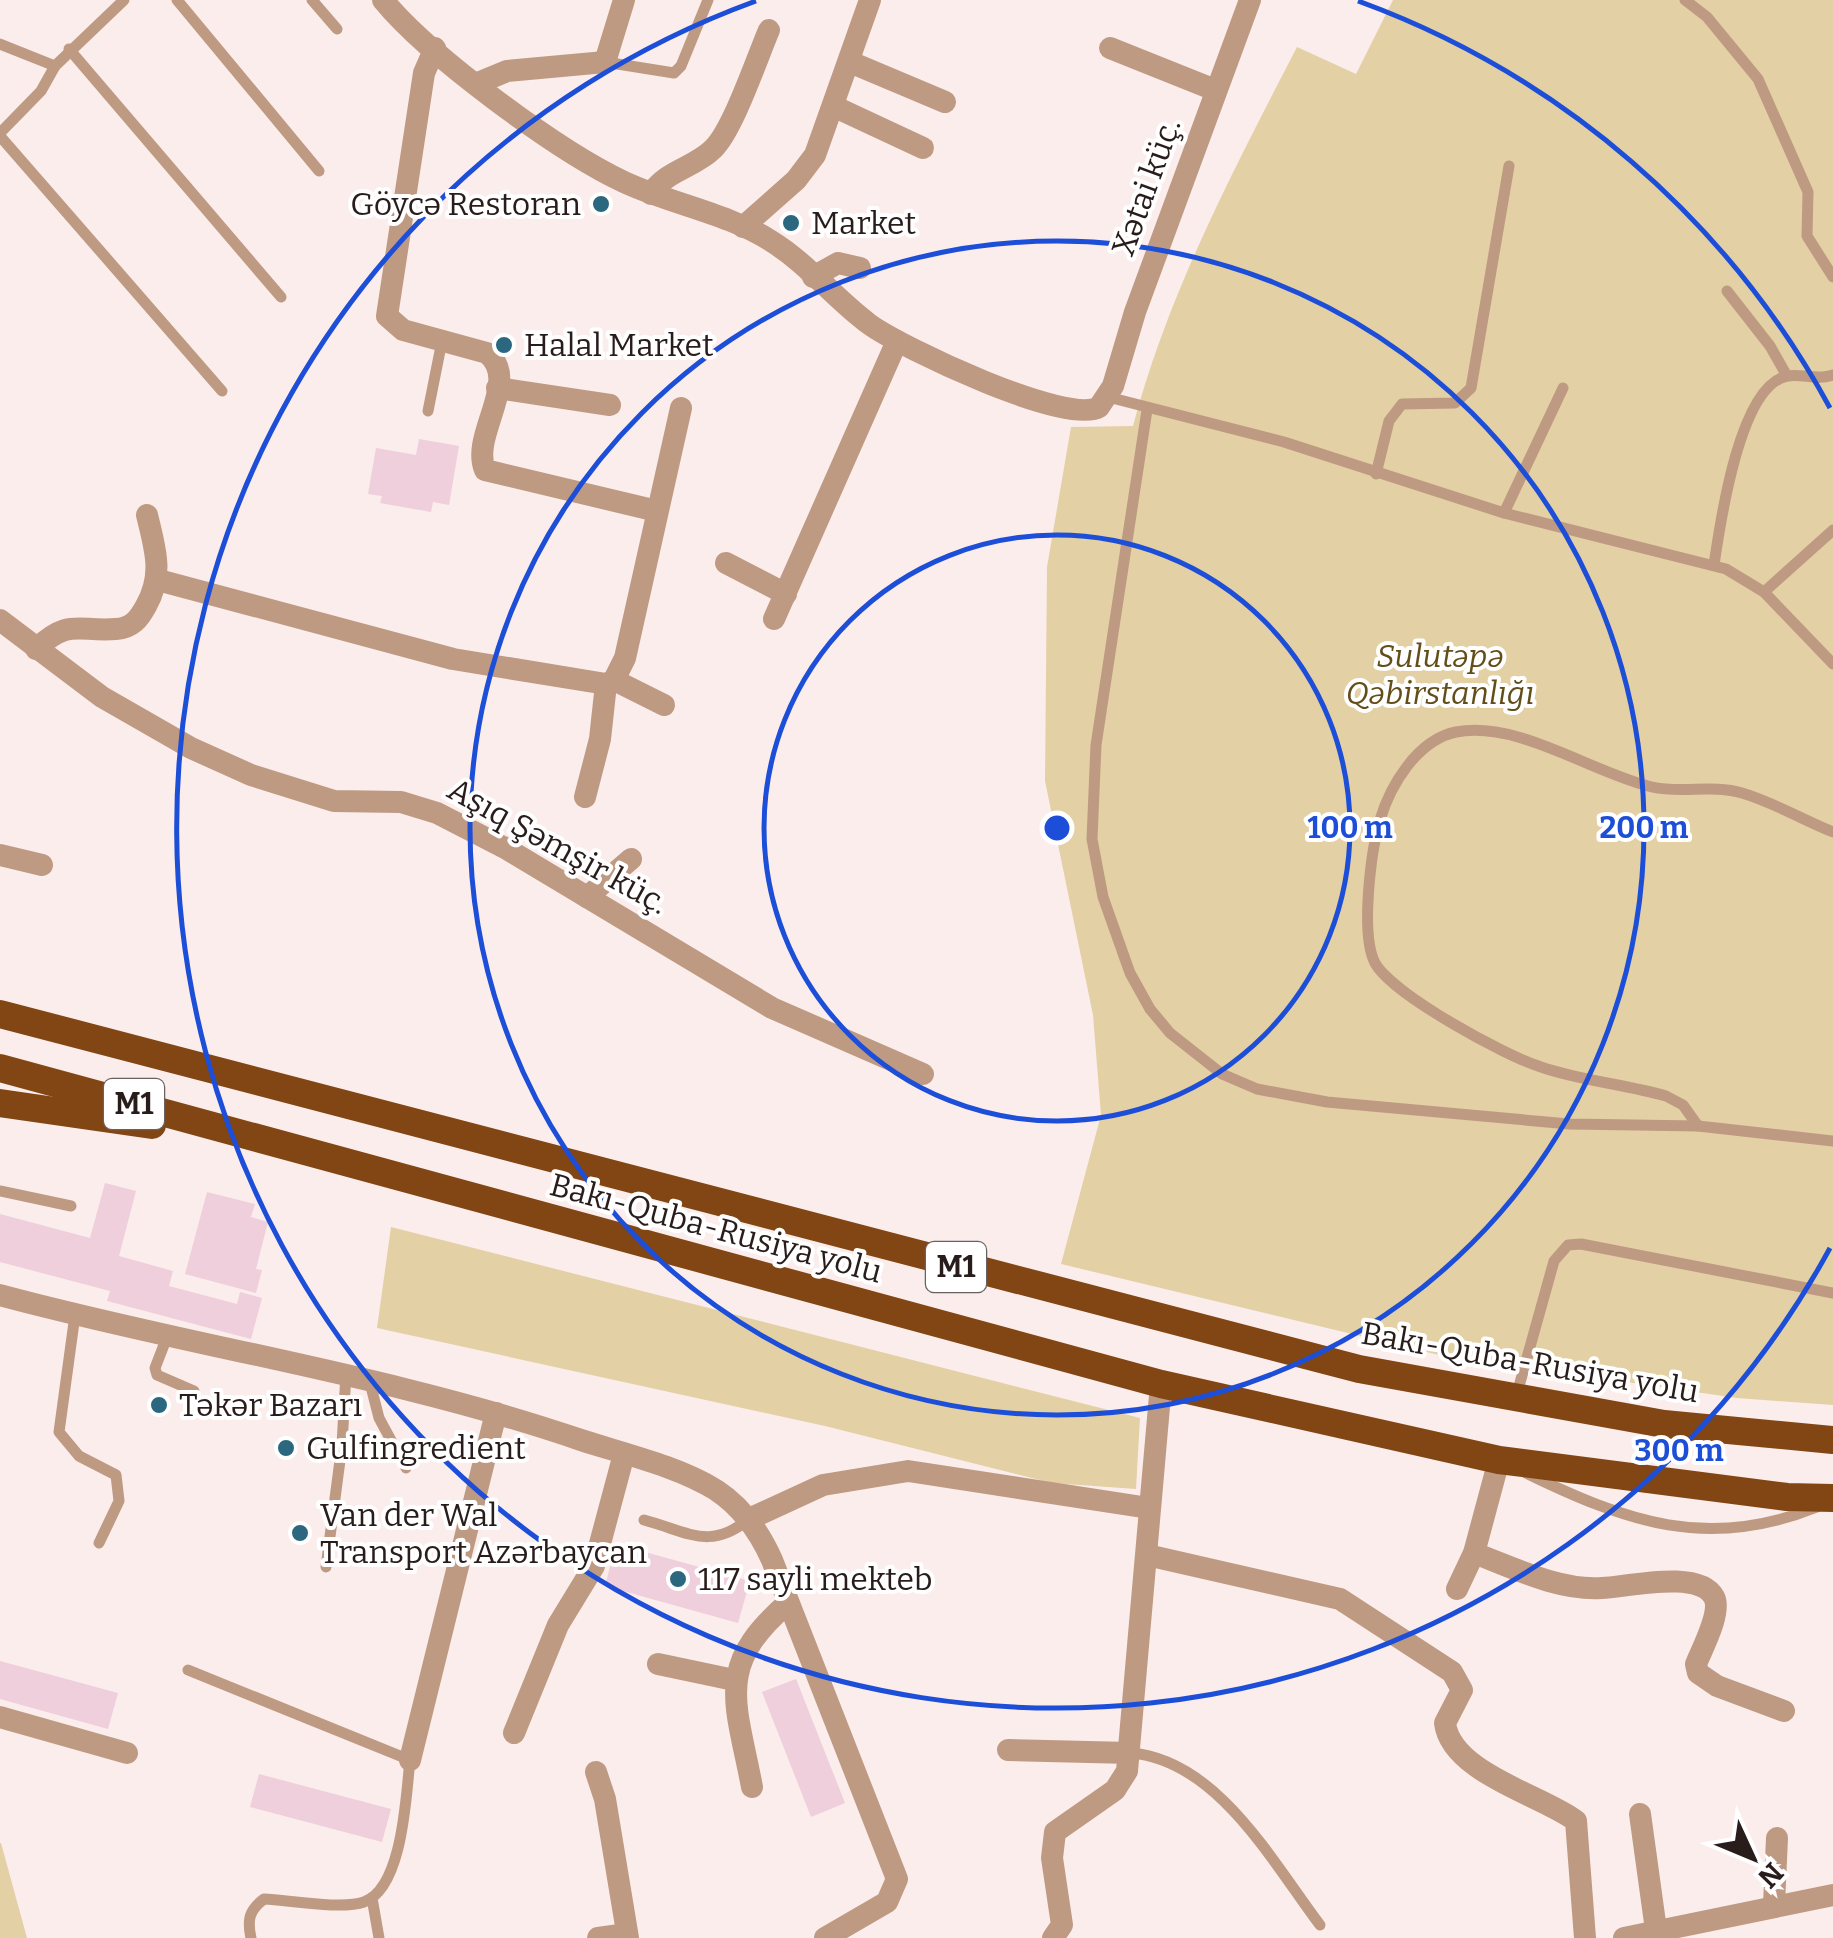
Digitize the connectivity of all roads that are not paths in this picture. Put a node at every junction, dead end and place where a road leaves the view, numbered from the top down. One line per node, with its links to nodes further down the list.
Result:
1 (124, 0): 15 (lane)
2 (177, 0): 26 (lane)
3 (312, 0): 10 (lane)
4 (384, 0): 13 (street)
5 (624, 0): 16 (street)
6 (708, 0): 16 (lane)
7 (870, 0): 17 (street)
8 (1250, 0): 20 (street, Xətai küç.)
9 (1685, 0): 31 (lane)
10 (337, 29)
11 (769, 30): 27 (street)
12 (0, 44): 18 (lane)
13 (435, 48): 19 (street); 34 (street)
14 (1110, 48): 20 (street)
15 (69, 49): 18 (lane); 33 (lane)
16 (604, 62): 19 (street)
17 (850, 62): 21 (street); 22 (street)
18 (54, 66): 23 (lane)
19 (478, 83): 27 (street)
20 (1215, 90): 41 (street, Xətai küç.)
21 (945, 102)
22 (833, 106): 24 (street); 28 (street)
23 (0, 134): 40 (lane)
24 (923, 148)
25 (1509, 166): 46 (lane)
26 (319, 171)
27 (652, 194): 28 (street)
28 (743, 227): 30 (street)
29 (860, 268): 30 (street)
30 (813, 276): 35 (street)
31 (1833, 276)
32 (1727, 291): 37 (lane)
33 (281, 297)
34 (442, 341): 38 (street); 45 (lane)
35 (897, 341): 41 (street); 55 (street)
36 (1833, 375): 37 (lane)
37 (1787, 376): 52 (lane)
38 (496, 388): 42 (street); 47 (street)
39 (1563, 388): 48 (lane)
40 (222, 391)
41 (1108, 398): 44 (lane)
42 (610, 405)
43 (680, 408): 47 (street)
44 (1147, 410): 46 (lane); 74 (lane)
45 (428, 411)
46 (1376, 474): 48 (lane)
47 (657, 510): 60 (street)
48 (1504, 513): 52 (lane)
49 (147, 515): 53 (street)
50 (1833, 530): 54 (lane)
51 (726, 563): 55 (street)
52 (1714, 565): 54 (lane)
53 (158, 580): 58 (street); 60 (street)
54 (1764, 592): 59 (lane)
55 (786, 594): 56 (street)
56 (774, 619)
57 (0, 620): 58 (street, Aşıq Şəmşir küç.)
58 (36, 649): 67 (street, Aşıq Şəmşir küç.)
59 (1833, 664)
60 (610, 682): 61 (street); 62 (street)
61 (664, 704)
62 (585, 797)
63 (1833, 832): 74 (lane)
64 (0, 856): 66 (street)
65 (632, 859): 67 (street)
66 (42, 865)
67 (587, 897): 72 (street, Aşıq Şəmşir küç.)
68 (0, 997): 70 (highway)
69 (0, 1014): 70 (highway, Bakı-Quba-Rusiya yolu / M1)
70 (89, 1039): 86 (highway, Bakı-Quba-Rusiya yolu / M1)
71 (0, 1068): 75 (highway, Bakı-Quba-Rusiya yolu / M1)
72 (923, 1074)
73 (0, 1103): 75 (highway)
74 (1698, 1126): 76 (lane)
75 (268, 1140): 84 (highway, Bakı-Quba-Rusiya yolu / M1)
76 (1833, 1141)
77 (0, 1191): 78 (lane)
78 (71, 1206)
79 (1833, 1293): 86 (lane)
80 (0, 1296): 81 (street)
81 (75, 1315): 82 (street); 96 (lane)
82 (167, 1337): 83 (street); 85 (lane)
83 (357, 1376): 87 (street); 91 (lane); 99 (lane)
84 (1161, 1384): 90 (highway, Bakı-Quba-Rusiya yolu / M1); 93 (street)
85 (194, 1391)
86 (1515, 1401): 88 (highway, Bakı-Quba-Rusiya yolu / M1)
87 (496, 1413): 89 (street); 111 (street)
88 (1833, 1440)
89 (624, 1454): 94 (street); 107 (street)
90 (1499, 1460): 92 (highway, Bakı-Quba-Rusiya yolu / M1); 92 (lane); 97 (street)
91 (406, 1468)
92 (1833, 1499)
93 (1149, 1508): 94 (street); 98 (street)
94 (749, 1518): 95 (lane); 101 (street)
95 (644, 1520)
96 (99, 1543)
97 (1474, 1553): 100 (street); 105 (street)
98 (1147, 1555): 110 (street); 127 (street)
99 (326, 1567)
100 (1457, 1590)
101 (788, 1603): 104 (street); 125 (street)
102 (658, 1664): 104 (street)
103 (188, 1670): 111 (lane)
104 (734, 1680): 113 (street)
105 (1784, 1711)
106 (0, 1718): 109 (street)
107 (514, 1733)
108 (1008, 1750): 110 (street)
109 (126, 1753)
110 (1130, 1753): 119 (lane); 126 (street)
111 (410, 1760): 117 (lane)
112 (596, 1772): 121 (street)
113 (752, 1787)
114 (1640, 1814): 120 (street)
115 (1777, 1838): 118 (street)
116 (1833, 1895): 118 (street)
117 (372, 1898): 122 (lane); 123 (lane)
118 (1774, 1904): 120 (street)
119 (1320, 1925)
120 (1656, 1930): 128 (street)
121 (627, 1936): 124 (street)
122 (250, 1938)
123 (379, 1938)
124 (598, 1938)
125 (825, 1938)
126 (1053, 1938)
127 (1585, 1938)
128 (1624, 1938)

